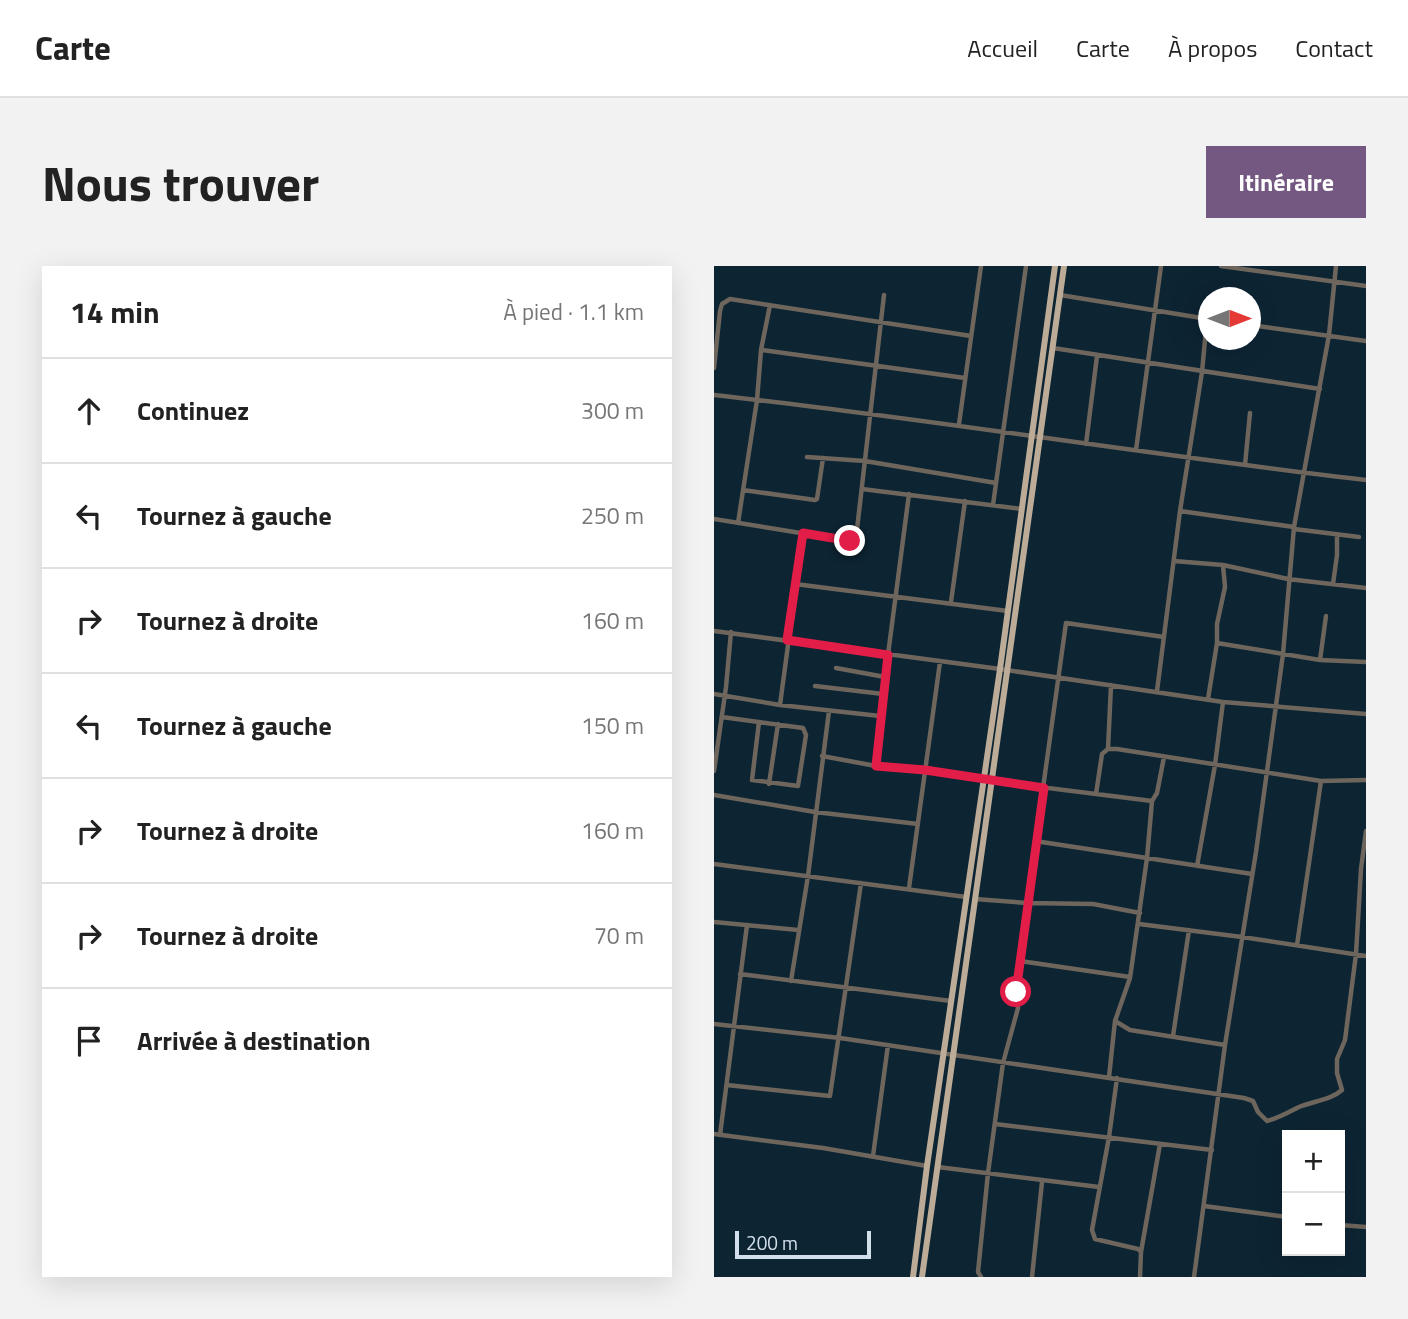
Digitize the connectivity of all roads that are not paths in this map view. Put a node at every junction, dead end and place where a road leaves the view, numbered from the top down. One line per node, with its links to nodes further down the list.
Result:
1 (981, 266): 19 (street)
2 (1026, 266): 36 (street)
3 (1055, 266): 37 (main road)
4 (1064, 266): 12 (main road)
5 (1161, 266): 14 (street)
6 (1221, 266): 8 (street)
7 (1336, 266): 9 (street)
8 (1269, 269): 9 (street)
9 (1335, 282): 10 (street); 18 (street)
10 (1366, 286)
11 (884, 295): 16 (street)
12 (1060, 295): 14 (street); 21 (main road)
13 (771, 305): 16 (street); 22 (street); 27 (street)
14 (1154, 309): 15 (street); 25 (street)
15 (1198, 317)
16 (881, 323): 19 (street); 26 (street)
17 (1261, 326): 18 (street)
18 (1329, 335): 20 (street); 30 (street)
19 (971, 336): 29 (street)
20 (1366, 341)
21 (1053, 348): 24 (street); 37 (main road)
22 (761, 350): 26 (street); 32 (street)
23 (1204, 350): 28 (street)
24 (1097, 356): 25 (street); 38 (street)
25 (1148, 362): 28 (street); 39 (street)
26 (876, 366): 29 (street); 34 (street)
27 (714, 368)
28 (1202, 372): 30 (street); 40 (street)
29 (965, 378): 35 (street)
30 (1320, 389): 45 (street)
31 (714, 395): 32 (street)
32 (757, 400): 34 (street); 49 (street)
33 (1250, 413): 44 (street)
34 (871, 416): 35 (street); 43 (street)
35 (959, 424): 36 (street)
36 (1004, 431): 37 (street); 47 (street)
37 (1037, 437): 38 (street); 53 (main road); 82 (main road)
38 (1086, 444): 39 (street)
39 (1136, 450): 40 (street)
40 (1189, 456): 44 (street); 54 (street)
41 (807, 457): 42 (street)
42 (823, 458): 43 (street); 49 (street)
43 (865, 461): 47 (street); 48 (street)
44 (1245, 464): 45 (street)
45 (1305, 473): 46 (street); 57 (street)
46 (1366, 480)
47 (996, 483): 52 (street)
48 (862, 489): 50 (street); 58 (street)
49 (743, 490): 56 (street)
50 (909, 494): 51 (street); 67 (street)
51 (965, 501): 52 (street); 68 (street)
52 (993, 505): 53 (street)
53 (1023, 509): 69 (main road)
54 (1180, 511): 57 (street); 61 (street)
55 (714, 519): 56 (street)
56 (738, 523): 58 (street)
57 (1294, 528): 59 (street); 63 (street)
58 (803, 533): 64 (street)
59 (1337, 534): 60 (street); 65 (street)
60 (1359, 537)
61 (1174, 561): 62 (street); 73 (street)
62 (1223, 565): 63 (street); 75 (street)
63 (1288, 579): 65 (street); 76 (street)
64 (795, 584): 67 (street); 74 (street)
65 (1333, 584): 66 (street)
66 (1366, 588)
67 (895, 595): 68 (street); 77 (street)
68 (951, 602): 69 (street)
69 (1008, 611): 82 (main road)
70 (1326, 616): 78 (street)
71 (714, 631): 72 (street)
72 (731, 632): 74 (street); 90 (street)
73 (1164, 637): 84 (street); 87 (street)
74 (787, 640): 77 (street); 93 (street)
75 (1217, 643): 76 (street); 91 (street)
76 (1283, 654): 78 (street); 94 (street)
77 (888, 655): 79 (street); 83 (street)
78 (1320, 660): 80 (street)
79 (940, 662): 82 (street); 106 (street)
80 (1366, 662)
81 (836, 668): 83 (street)
82 (1004, 669): 84 (street); 109 (main road)
83 (885, 677): 89 (street)
84 (1058, 677): 85 (street); 113 (street)
85 (1111, 685): 87 (street); 101 (street)
86 (815, 686): 89 (street)
87 (1157, 691): 91 (street)
88 (714, 694): 90 (street)
89 (883, 694): 97 (street)
90 (725, 695): 93 (street); 98 (street)
91 (1208, 699): 92 (street)
92 (1223, 702): 94 (street); 104 (street)
93 (780, 705): 95 (street)
94 (1275, 706): 96 (street); 108 (street)
95 (829, 710): 97 (street); 102 (street)
96 (1366, 714)
97 (880, 716): 105 (street)
98 (722, 717): 99 (street); 107 (street)
99 (759, 722): 100 (street); 112 (street)
100 (778, 724): 112 (street); 112 (street)
101 (1108, 749): 103 (street); 114 (street)
102 (822, 756): 105 (street); 117 (street)
103 (1164, 757): 104 (street); 116 (street)
104 (1215, 765): 108 (street); 123 (street)
105 (876, 766): 106 (street)
106 (925, 770): 109 (street); 118 (street)
107 (714, 771)
108 (1266, 773): 111 (street); 124 (street)
109 (988, 780): 113 (street); 128 (main road); 129 (main road)
110 (1366, 780): 111 (street)
111 (1321, 781): 138 (street)
112 (769, 784)
113 (1044, 788): 114 (street); 120 (street)
114 (1096, 794): 116 (street)
115 (714, 795): 117 (street)
116 (1152, 801): 121 (street)
117 (815, 812): 118 (street); 125 (street)
118 (918, 824): 127 (street)
119 (1366, 831): 139 (street)
120 (1035, 841): 121 (street); 130 (street)
121 (1147, 858): 123 (street); 131 (street)
122 (714, 864): 125 (street)
123 (1197, 866): 124 (street)
124 (1252, 874): 137 (street)
125 (808, 876): 126 (street); 135 (street)
126 (861, 883): 127 (street); 145 (street)
127 (909, 888): 128 (street)
128 (967, 897): 146 (main road)
129 (975, 899): 130 (street); 155 (main road)
130 (1027, 903): 131 (street); 141 (street)
131 (1140, 914): 133 (street)
132 (714, 922): 134 (street)
133 (1139, 924): 136 (street); 143 (street)
134 (747, 925): 135 (street); 142 (street)
135 (798, 930): 144 (street)
136 (1189, 930): 137 (street); 150 (street)
137 (1242, 937): 138 (street); 153 (street)
138 (1297, 945): 139 (street)
139 (1356, 954): 140 (street); 160 (street)
140 (1366, 956)
141 (1020, 961): 143 (street); 156 (street)
142 (740, 974): 144 (street); 149 (street)
143 (1130, 978): 147 (street)
144 (791, 981): 145 (street)
145 (846, 988): 146 (street); 151 (street)
146 (951, 1001): 154 (main road)
147 (1115, 1021): 150 (street); 157 (street)
148 (714, 1024): 149 (street)
149 (734, 1026): 151 (street); 159 (street)
150 (1173, 1036): 153 (street)
151 (840, 1038): 152 (street); 159 (street)
152 (888, 1045): 154 (street); 166 (street)
153 (1225, 1045): 160 (street)
154 (944, 1055): 155 (street); 167 (main road)
155 (954, 1056): 156 (street); 168 (main road)
156 (1003, 1063): 157 (street); 161 (street)
157 (1109, 1077): 158 (street)
158 (1117, 1078): 160 (street); 163 (street)
159 (727, 1085): 162 (street)
160 (1220, 1095): 165 (street)
161 (995, 1124): 163 (street); 169 (street)
162 (717, 1135): 166 (street)
163 (1109, 1137): 164 (street); 171 (street)
164 (1160, 1143): 165 (street); 176 (street)
165 (1212, 1150): 172 (street)
166 (873, 1156): 167 (street)
167 (927, 1166): 177 (main road)
168 (938, 1167): 169 (street); 178 (main road)
169 (988, 1173): 170 (street); 179 (street)
170 (1042, 1182): 171 (street); 180 (street)
171 (1099, 1187): 176 (street)
172 (1204, 1206): 173 (street); 182 (street)
173 (1282, 1216)
174 (1345, 1225): 175 (street)
175 (1366, 1227)
176 (1142, 1252): 181 (street)
177 (913, 1277)
178 (922, 1277)
179 (981, 1277)
180 (1032, 1277)
181 (1140, 1277)
182 (1194, 1277)

